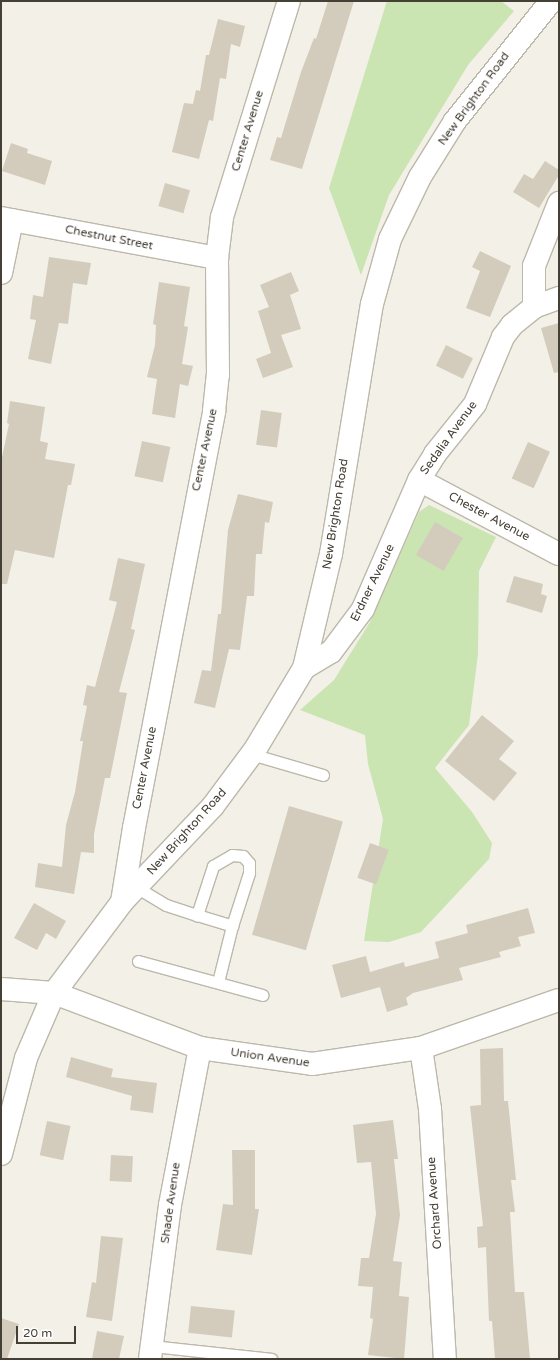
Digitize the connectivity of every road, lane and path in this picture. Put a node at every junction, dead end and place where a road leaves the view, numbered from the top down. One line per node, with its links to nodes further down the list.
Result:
1 (288, 1): 5 (street, Center Avenue)
2 (551, 1): 11 (street, New Brighton Road)
3 (559, 203): 8 (street)
4 (6, 219): 5 (street, Chestnut Street); 6 (street)
5 (217, 258): 14 (street, Center Avenue)
6 (1, 273)
7 (559, 298): 8 (street)
8 (534, 307): 9 (street, Sedalia Avenue)
9 (419, 480): 10 (street, Chester Avenue); 11 (street, Erdner Avenue)
10 (559, 554)
11 (304, 668): 12 (street, New Brighton Road)
12 (251, 754): 13 (lane); 14 (street, New Brighton Road)
13 (323, 775)
14 (129, 895): 15 (lane); 20 (street, New Brighton Road)
15 (197, 915): 16 (lane); 16 (lane)
16 (232, 926): 18 (lane)
17 (138, 961): 18 (lane)
18 (218, 982): 21 (lane)
19 (1, 989): 20 (street, Union Avenue)
20 (54, 993): 23 (street, Union Avenue); 25 (street, New Brighton Road)
21 (262, 994)
22 (559, 1000): 24 (street, Union Avenue)
23 (200, 1048): 24 (street, Union Avenue); 26 (street, Shade Avenue)
24 (421, 1048): 28 (street, Orchard Avenue)
25 (1, 1154)
26 (151, 1353): 27 (lane)
27 (271, 1359)
28 (445, 1359)

